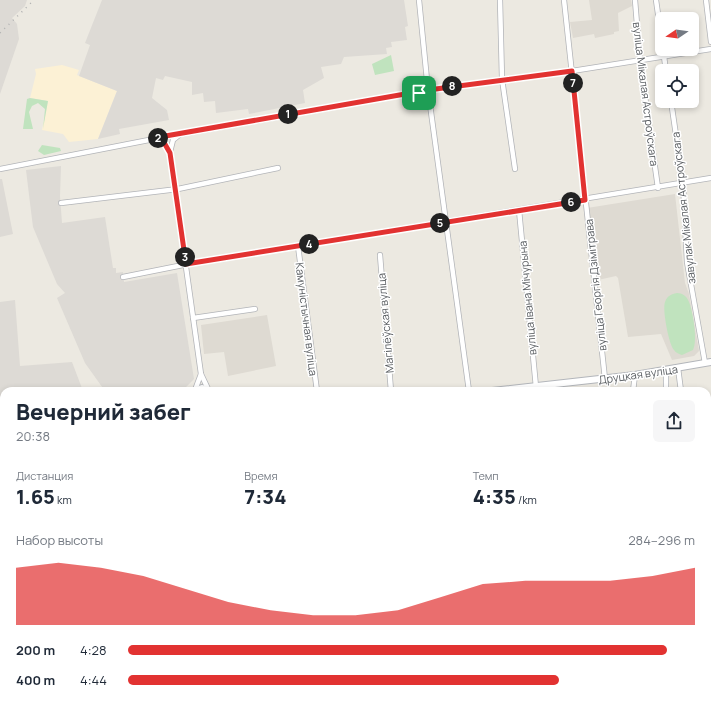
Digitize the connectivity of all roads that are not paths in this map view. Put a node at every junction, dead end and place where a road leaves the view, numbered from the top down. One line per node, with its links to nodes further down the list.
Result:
1 (419, 0): 16 (street)
2 (500, 0): 15 (street)
3 (564, 0): 14 (street, вуліца Георгія Дзімітрава)
4 (635, 0): 12 (street, вуліца Мікалая Астроўскага)
5 (656, 0): 7 (street)
6 (706, 0): 8 (street)
7 (658, 12)
8 (711, 42)
9 (711, 49): 10 (street)
10 (699, 51)
11 (664, 56): 12 (street); 13 (street)
12 (640, 61): 14 (street); 26 (street, вуліца Мікалая Астроўскага)
13 (665, 64)
14 (572, 71): 15 (street); 28 (street, вуліца Георгія Дзімітрава)
15 (502, 79): 16 (street); 23 (street)
16 (428, 90): 18 (street); 31 (street)
17 (672, 108): 25 (street, завулак Мікалая Астроўскага)
18 (178, 135): 19 (street); 20 (street)
19 (154, 138): 20 (street); 22 (street)
20 (170, 153): 27 (street)
21 (278, 168): 27 (street)
22 (0, 169)
23 (515, 169)
24 (711, 178): 25 (street)
25 (683, 183): 26 (street); 38 (street, завулак Мікалая Астроўскага)
26 (658, 188): 28 (street)
27 (175, 189): 29 (street); 34 (street)
28 (585, 200): 30 (street); 43 (street, вуліца Георгія Дзімітрава)
29 (61, 202)
30 (519, 210): 31 (street); 49 (street, вуліца Івана Мічурына)
31 (446, 222): 32 (street); 48 (street)
32 (298, 246): 34 (street); 46 (street, Камуністычная вуліца)
33 (380, 255): 47 (street, Магілёўская вуліца)
34 (186, 264): 35 (street); 37 (street)
35 (123, 277)
36 (255, 309): 37 (street)
37 (193, 318): 41 (street)
38 (708, 362): 39 (main road, Друцкая вуліца)
39 (678, 368): 40 (main road, Друцкая вуліца); 52 (street)
40 (666, 370): 42 (main road, Друцкая вуліца); 51 (street)
41 (201, 374): 44 (street); 45 (street)
42 (635, 375): 43 (main road, Друцкая вуліца); 50 (street)
43 (605, 379): 49 (main road, Друцкая вуліца)
44 (196, 387)
45 (206, 387)
46 (316, 387)
47 (391, 387)
48 (468, 387)
49 (536, 387)
50 (634, 387)
51 (666, 387)
52 (681, 387)

